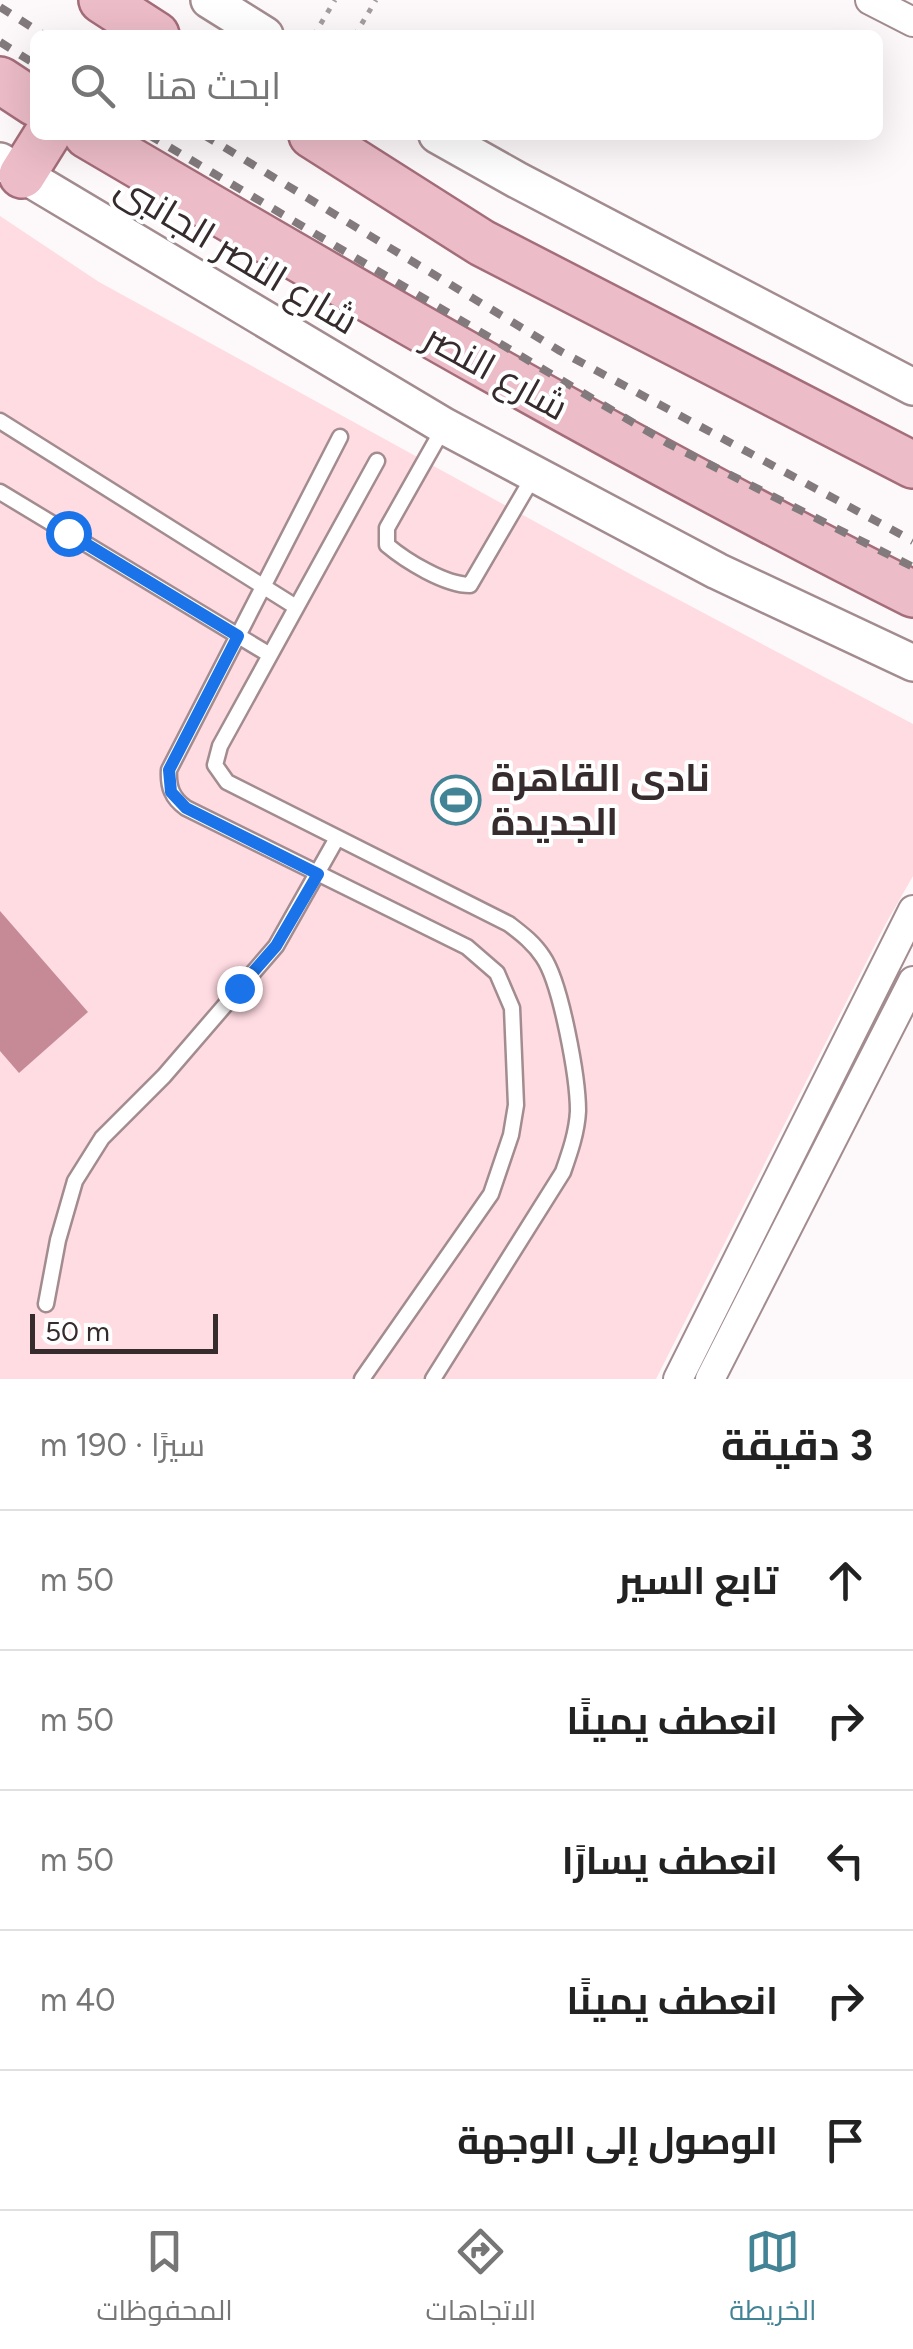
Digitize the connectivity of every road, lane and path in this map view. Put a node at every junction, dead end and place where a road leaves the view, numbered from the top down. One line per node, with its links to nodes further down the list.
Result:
1 (102, 0): 7 (main road)
2 (210, 0): 8 (street)
3 (335, 0): 9 (path)
4 (376, 0): 10 (path)
5 (870, 0): 6 (street)
6 (913, 22)
7 (148, 30)
8 (257, 30)
9 (317, 30)
10 (358, 30)
11 (0, 80): 12 (main road)
12 (30, 100)
13 (42, 140): 17 (main road)
14 (96, 140): 27 (main road, شارع النصر)
15 (320, 140): 23 (main road)
16 (446, 140): 18 (street)
17 (11, 168): 20 (street, شارع النصر الجانبى)
18 (913, 387)
19 (0, 421): 26 (lane)
20 (444, 426): 24 (street, شارع النصر الجانبى); 24 (lane)
21 (340, 437): 26 (lane)
22 (376, 460): 28 (lane)
23 (913, 465)
24 (534, 474): 31 (street, شارع النصر الجانبى)
25 (0, 492): 29 (lane)
26 (264, 586): 28 (lane); 29 (lane)
27 (913, 594)
28 (296, 607): 30 (lane)
29 (238, 636): 30 (lane); 33 (lane)
30 (270, 655): 32 (lane)
31 (913, 663)
32 (337, 838): 33 (lane); 38 (lane)
33 (318, 874): 36 (lane); 37 (lane)
34 (913, 910): 39 (street)
35 (913, 981): 40 (street)
36 (46, 1304)
37 (362, 1379)
38 (433, 1379)
39 (678, 1379)
40 (710, 1379)

